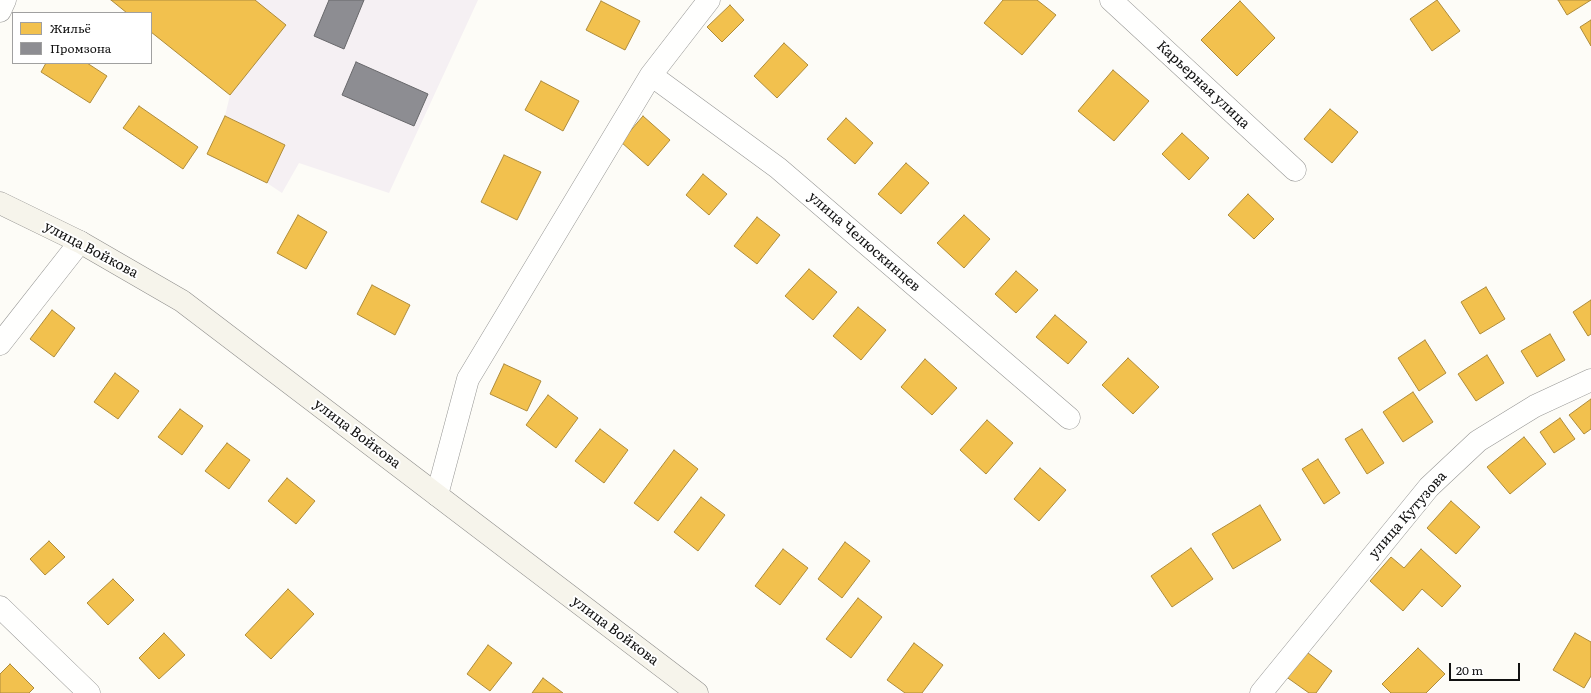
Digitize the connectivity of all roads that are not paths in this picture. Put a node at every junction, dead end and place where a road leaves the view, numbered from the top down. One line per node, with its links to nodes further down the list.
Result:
1 (4, 0): 4 (street)
2 (709, 0): 5 (street)
3 (1111, 0): 6 (street, Карьерная улица)
4 (0, 11)
5 (651, 75): 11 (street, улица Челюскинцев); 12 (street)
6 (1295, 170)
7 (0, 203): 8 (main road, улица Войкова)
8 (80, 242): 9 (street); 12 (main road, улица Войкова)
9 (0, 344)
10 (1591, 380): 16 (street, улица Кутузова)
11 (1069, 418)
12 (437, 495): 15 (main road, улица Войкова)
13 (0, 607): 14 (street)
14 (89, 693)
15 (697, 693)
16 (1261, 693)

